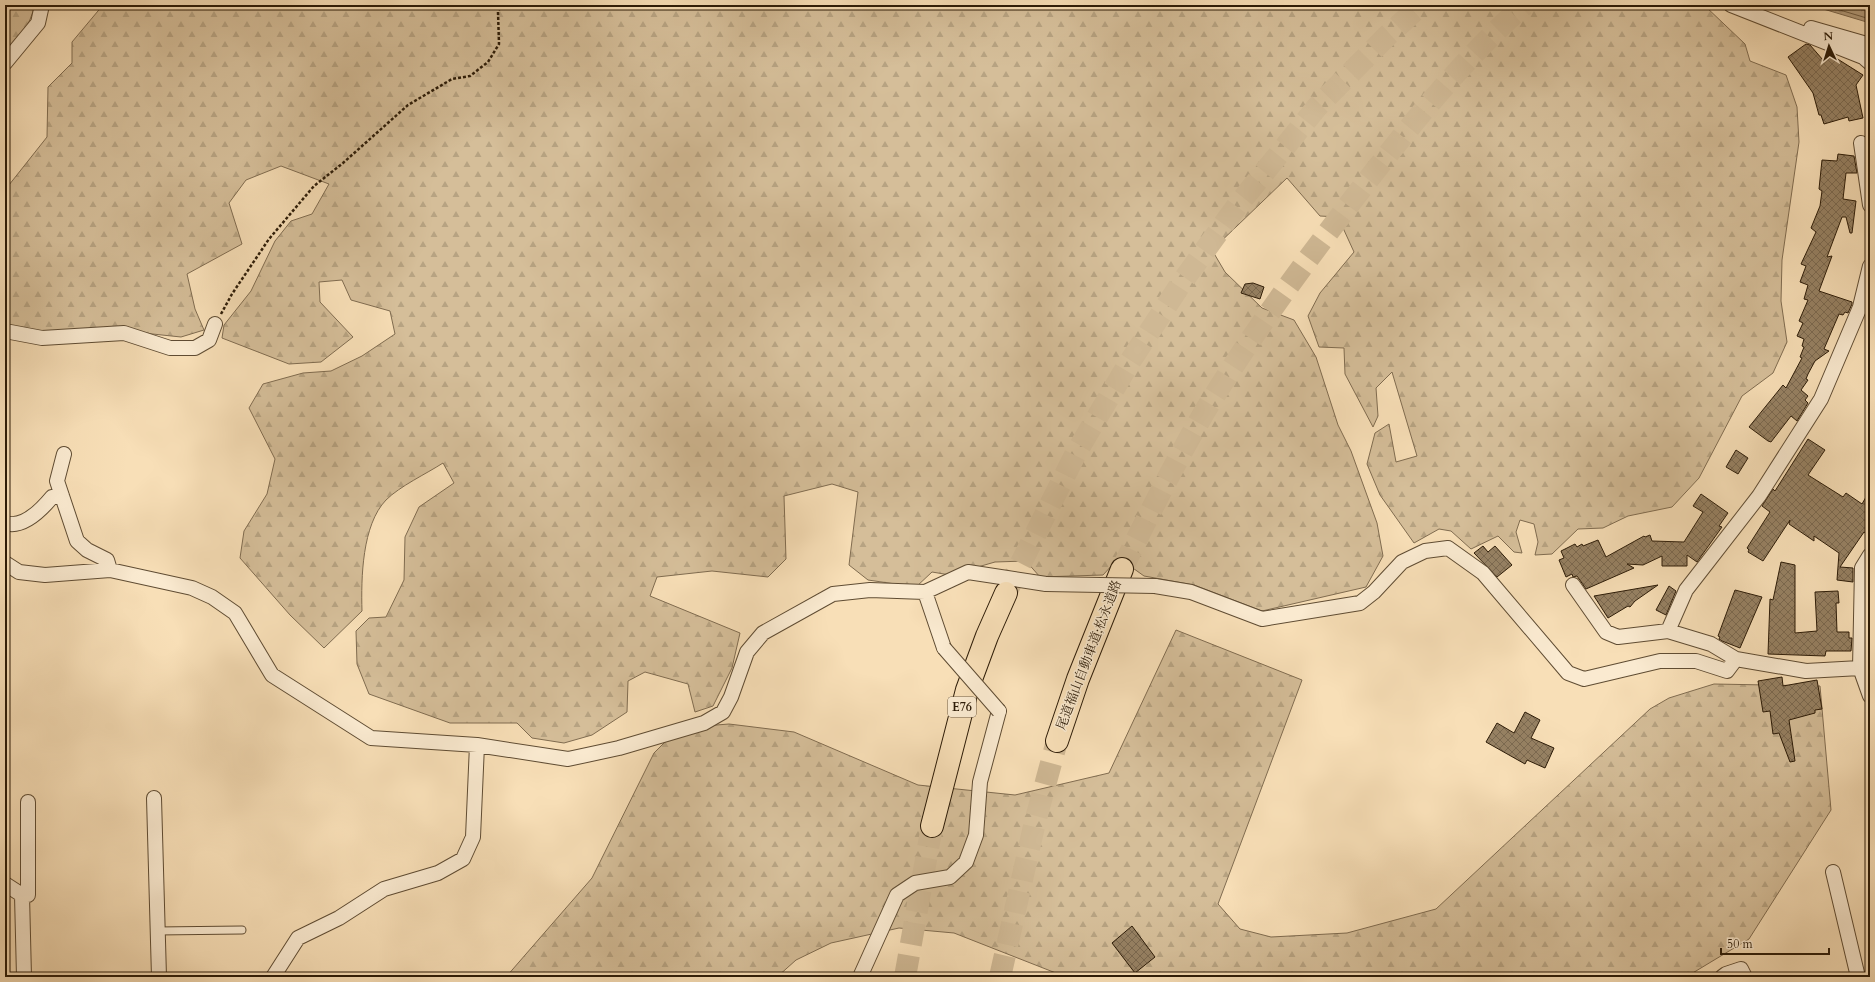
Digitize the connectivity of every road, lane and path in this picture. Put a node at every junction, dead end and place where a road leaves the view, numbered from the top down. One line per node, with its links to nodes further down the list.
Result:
1 (42, 5): 5 (street)
2 (501, 5): 10 (path)
3 (1731, 5): 4 (street); 6 (street)
4 (1870, 45)
5 (5, 63)
6 (1870, 63)
7 (1861, 143): 8 (street)
8 (1870, 205)
9 (1870, 266): 22 (street)
10 (215, 324): 11 (street)
11 (5, 330)
12 (64, 454): 13 (street)
13 (62, 496): 14 (street); 18 (street)
14 (5, 523)
15 (1870, 555): 24 (street)
16 (5, 563): 18 (street)
17 (1122, 569): 26 (highway, 尾道福山自動車道;松永道路)
18 (110, 570): 27 (street)
19 (1573, 585): 22 (street)
20 (925, 592): 23 (street, bridge); 27 (street); 39 (street, bridge)
21 (1006, 593): 30 (highway, E76)
22 (1668, 631): 23 (street)
23 (1736, 659): 24 (street)
24 (1860, 668): 25 (street)
25 (1870, 696)
26 (1057, 741)
27 (477, 745): 38 (street)
28 (154, 798): 35 (street)
29 (28, 802): 33 (street)
30 (932, 826)
31 (1833, 872): 42 (street)
32 (5, 884): 33 (street)
33 (22, 895): 36 (street)
34 (242, 930): 35 (lane)
35 (158, 931): 37 (street)
36 (24, 977)
37 (159, 977)
38 (272, 977)
39 (860, 977)
40 (1722, 977): 41 (street)
41 (1745, 977)
42 (1858, 977)

